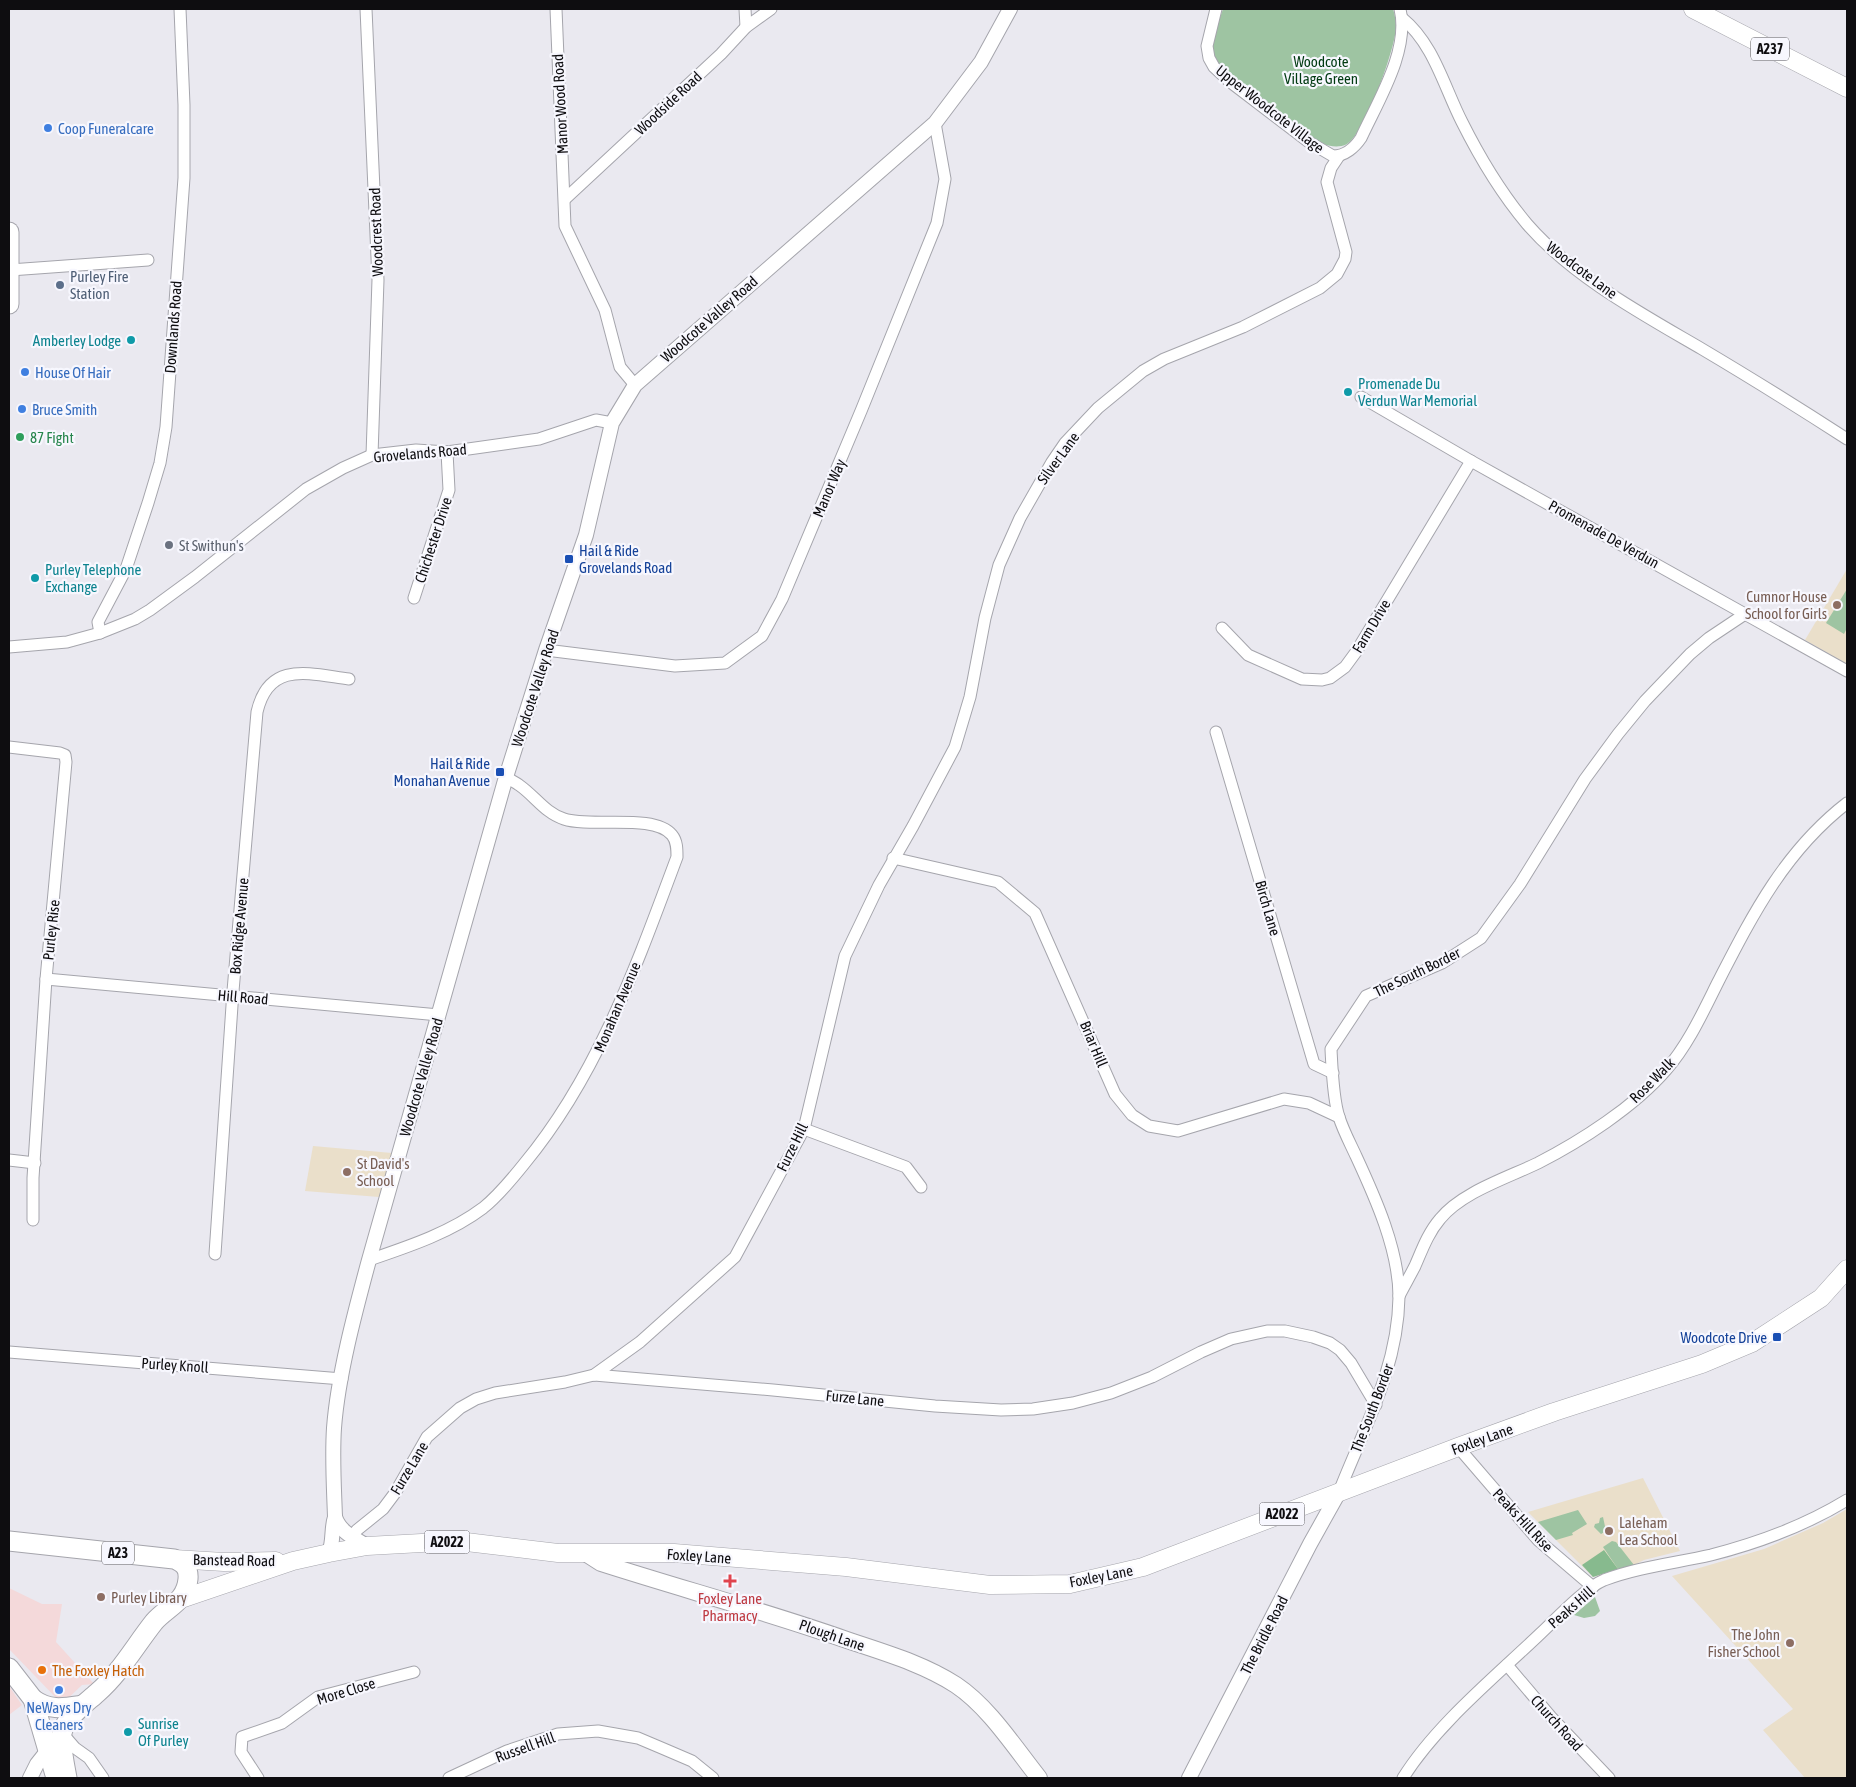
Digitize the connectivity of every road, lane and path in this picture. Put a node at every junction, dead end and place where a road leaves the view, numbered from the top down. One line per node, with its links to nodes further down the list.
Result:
1 (180, 9): 29 (street, Downlands Road)
2 (366, 9): 24 (street, Woodcrest Road)
3 (556, 9): 14 (street, Manor Wood Road)
4 (746, 9): 10 (street)
5 (771, 9): 10 (street, Woodside Road)
6 (1010, 9): 12 (street, Woodcote Valley Road)
7 (1216, 9): 13 (street, Upper Woodcote Village)
8 (1693, 9): 11 (main road, A237)
9 (1401, 13): 13 (street, Upper Woodcote Village); 22 (street, Woodcote Lane)
10 (746, 28): 14 (street, Woodside Road)
11 (1847, 88)
12 (935, 123): 19 (street, Woodcote Valley Road); 31 (street, Manor Way)
13 (1339, 156): 38 (street, Silver Lane)
14 (564, 199): 19 (street, Manor Wood Road)
15 (9, 232): 17 (highway)
16 (148, 260): 17 (street)
17 (13, 266): 18 (highway)
18 (9, 304)
19 (635, 385): 21 (street, Woodcote Valley Road)
20 (1361, 398): 25 (street, Promenade De Verdun)
21 (612, 423): 23 (street, Grovelands Road); 31 (street, Woodcote Valley Road)
22 (1847, 439)
23 (447, 452): 24 (street, Grovelands Road); 26 (street, Chichester Drive)
24 (372, 455): 29 (street, Grovelands Road)
25 (1470, 461): 27 (street, Promenade De Verdun); 28 (street, Farm Drive)
26 (414, 598)
27 (1745, 614): 32 (street, Promenade De Verdun); 42 (street, The South Border)
28 (1222, 628)
29 (100, 633): 30 (street, Grovelands Road)
30 (9, 647)
31 (546, 650): 36 (street, Woodcote Valley Road)
32 (1847, 671)
33 (349, 679): 40 (street, Box Ridge Avenue)
34 (1216, 732): 42 (street, Birch Lane)
35 (9, 747): 39 (street, Purley Rise)
36 (506, 778): 41 (street, Woodcote Valley Road); 50 (street, Monahan Avenue)
37 (1847, 803): 52 (street, Rose Walk)
38 (893, 858): 43 (street, Briar Hill); 44 (street, Furze Hill)
39 (46, 979): 40 (street, Hill Road); 46 (street, Purley Rise)
40 (233, 996): 41 (street, Hill Road); 49 (street, Box Ridge Avenue)
41 (439, 1015): 50 (street, Woodcote Valley Road)
42 (1333, 1073): 43 (street, The South Border)
43 (1338, 1117): 52 (street, The South Border)
44 (804, 1129): 47 (street); 54 (street, Furze Hill)
45 (9, 1160): 46 (street)
46 (34, 1163): 48 (street, Purley Rise)
47 (921, 1188)
48 (34, 1220)
49 (215, 1254)
50 (369, 1260): 55 (street, Woodcote Valley Road)
51 (1847, 1269): 57 (main road, Foxley Lane / A2022)
52 (1399, 1296): 56 (street, The South Border)
53 (9, 1352): 55 (street, Purley Knoll)
54 (594, 1375): 56 (street, Furze Lane); 61 (street, Furze Lane)
55 (342, 1379): 60 (street, Woodcote Valley Road)
56 (1376, 1405): 58 (street, The South Border)
57 (1458, 1447): 58 (main road, Foxley Lane / A2022); 68 (street, Peaks Hill Rise)
58 (1339, 1492): 65 (main road, Foxley Lane / A2022); 87 (street, The Bridle Road)
59 (1847, 1500): 68 (street, Peaks Hill)
60 (335, 1517): 61 (street); 64 (street, Woodcote Valley Road)
61 (352, 1536): 63 (street)
62 (9, 1541): 66 (highway, Banstead Road / A23)
63 (367, 1546): 64 (main road, Foxley Lane / A2022); 65 (main road, Foxley Lane / A2022)
64 (329, 1553): 67 (main road, Foxley Lane / A2022)
65 (587, 1554): 86 (main road, Plough Lane)
66 (174, 1559): 67 (main road, Banstead Road / A2022); 69 (highway, Banstead Road)
67 (293, 1561): 69 (main road, A2022)
68 (1593, 1587): 70 (street, Peaks Hill)
69 (180, 1599): 74 (highway)
70 (1507, 1665): 88 (street, Peaks Hill); 89 (street, Church Road)
71 (9, 1668): 73 (highway)
72 (414, 1672): 83 (street, More Close)
73 (33, 1699): 74 (highway); 76 (highway)
74 (83, 1705): 75 (highway)
75 (62, 1733): 76 (street); 81 (highway); 82 (street)
76 (47, 1751): 77 (street); 80 (highway)
77 (30, 1778)
78 (37, 1778): 79 (street)
79 (47, 1778)
80 (56, 1778)
81 (67, 1778)
82 (103, 1778)
83 (258, 1778)
84 (449, 1778): 85 (street, Russell Hill)
85 (713, 1778)
86 (1040, 1778)
87 (1189, 1778)
88 (1403, 1778)
89 (1609, 1778)

